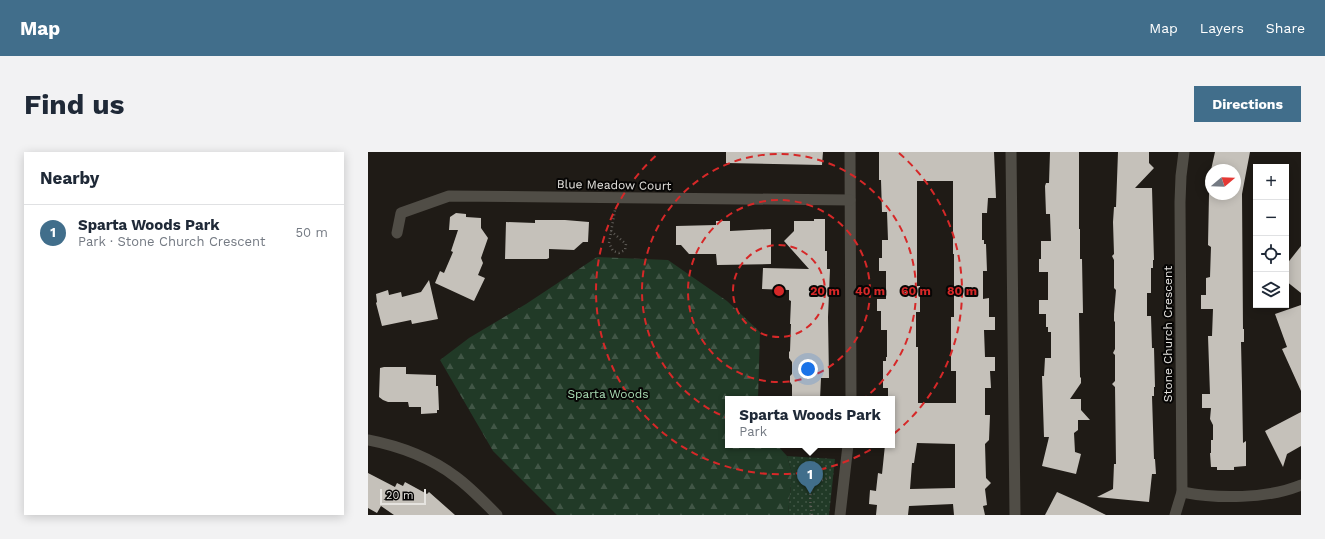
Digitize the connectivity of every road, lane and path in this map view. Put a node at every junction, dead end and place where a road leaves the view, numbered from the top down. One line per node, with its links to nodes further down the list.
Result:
1 (850, 152): 5 (street)
2 (1011, 152): 17 (street)
3 (1184, 152): 13 (street, Stone Church Crescent)
4 (618, 198): 5 (street, Blue Meadow Court); 6 (path); 7 (street, Blue Meadow Court)
5 (850, 200): 8 (street)
6 (611, 231): 6 (path)
7 (397, 233)
8 (851, 396)
9 (368, 440): 14 (street)
10 (848, 448): 16 (street)
11 (832, 477): 15 (path)
12 (1301, 485): 13 (street)
13 (1182, 492): 18 (street, Stone Church Crescent)
14 (497, 515)
15 (812, 515)
16 (840, 515)
17 (1015, 515)
18 (1175, 515)

